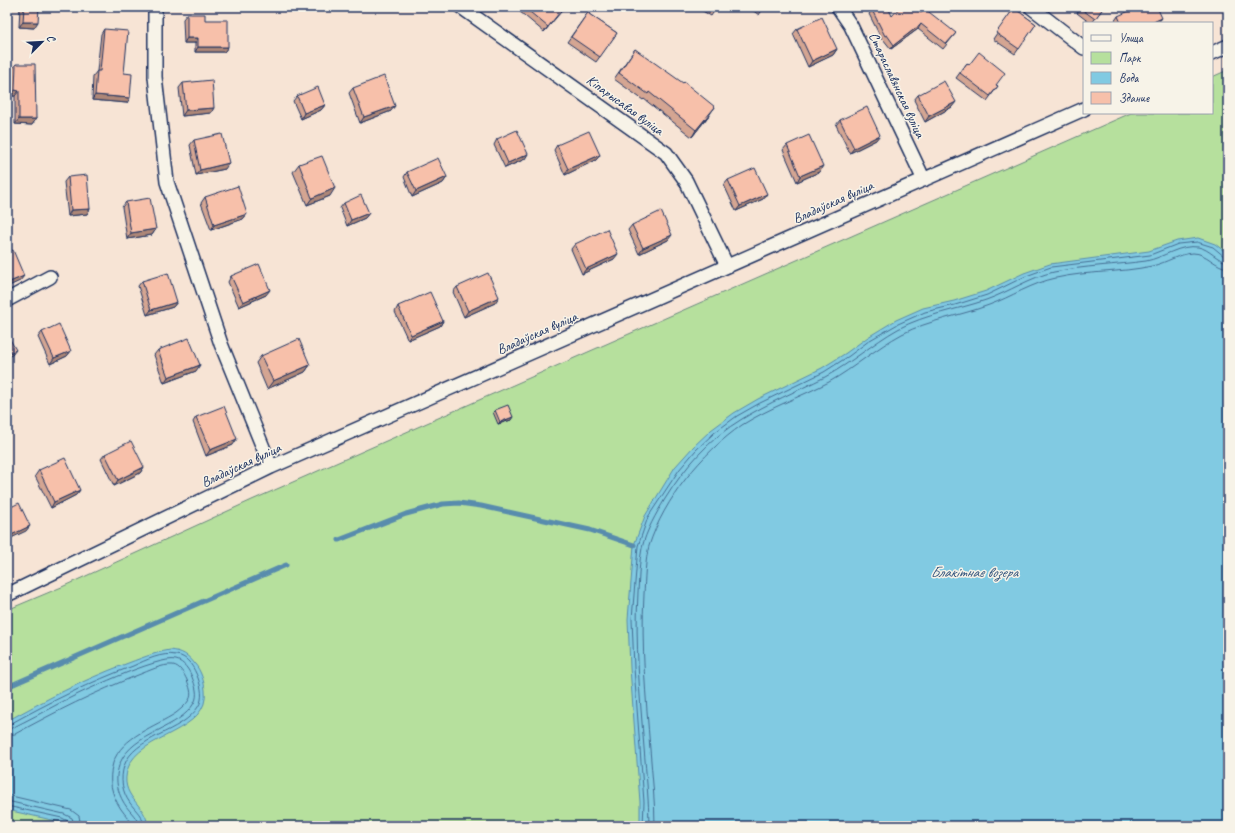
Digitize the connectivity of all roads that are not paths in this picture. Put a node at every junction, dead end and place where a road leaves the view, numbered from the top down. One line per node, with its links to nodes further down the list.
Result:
1 (155, 7): 13 (street)
2 (461, 7): 10 (street, Кіпарысавая вуліца)
3 (838, 7): 9 (street, Стараславянская вуліца)
4 (1031, 7): 6 (street)
5 (1228, 46): 7 (street)
6 (1083, 47)
7 (1213, 53)
8 (1083, 109): 9 (street, Владаўская вуліца)
9 (924, 180): 10 (street, Владаўская вуліца)
10 (727, 266): 13 (street, Владаўская вуліца)
11 (50, 277): 12 (street)
12 (7, 300)
13 (271, 468): 14 (street, Владаўская вуліца)
14 (7, 595)

